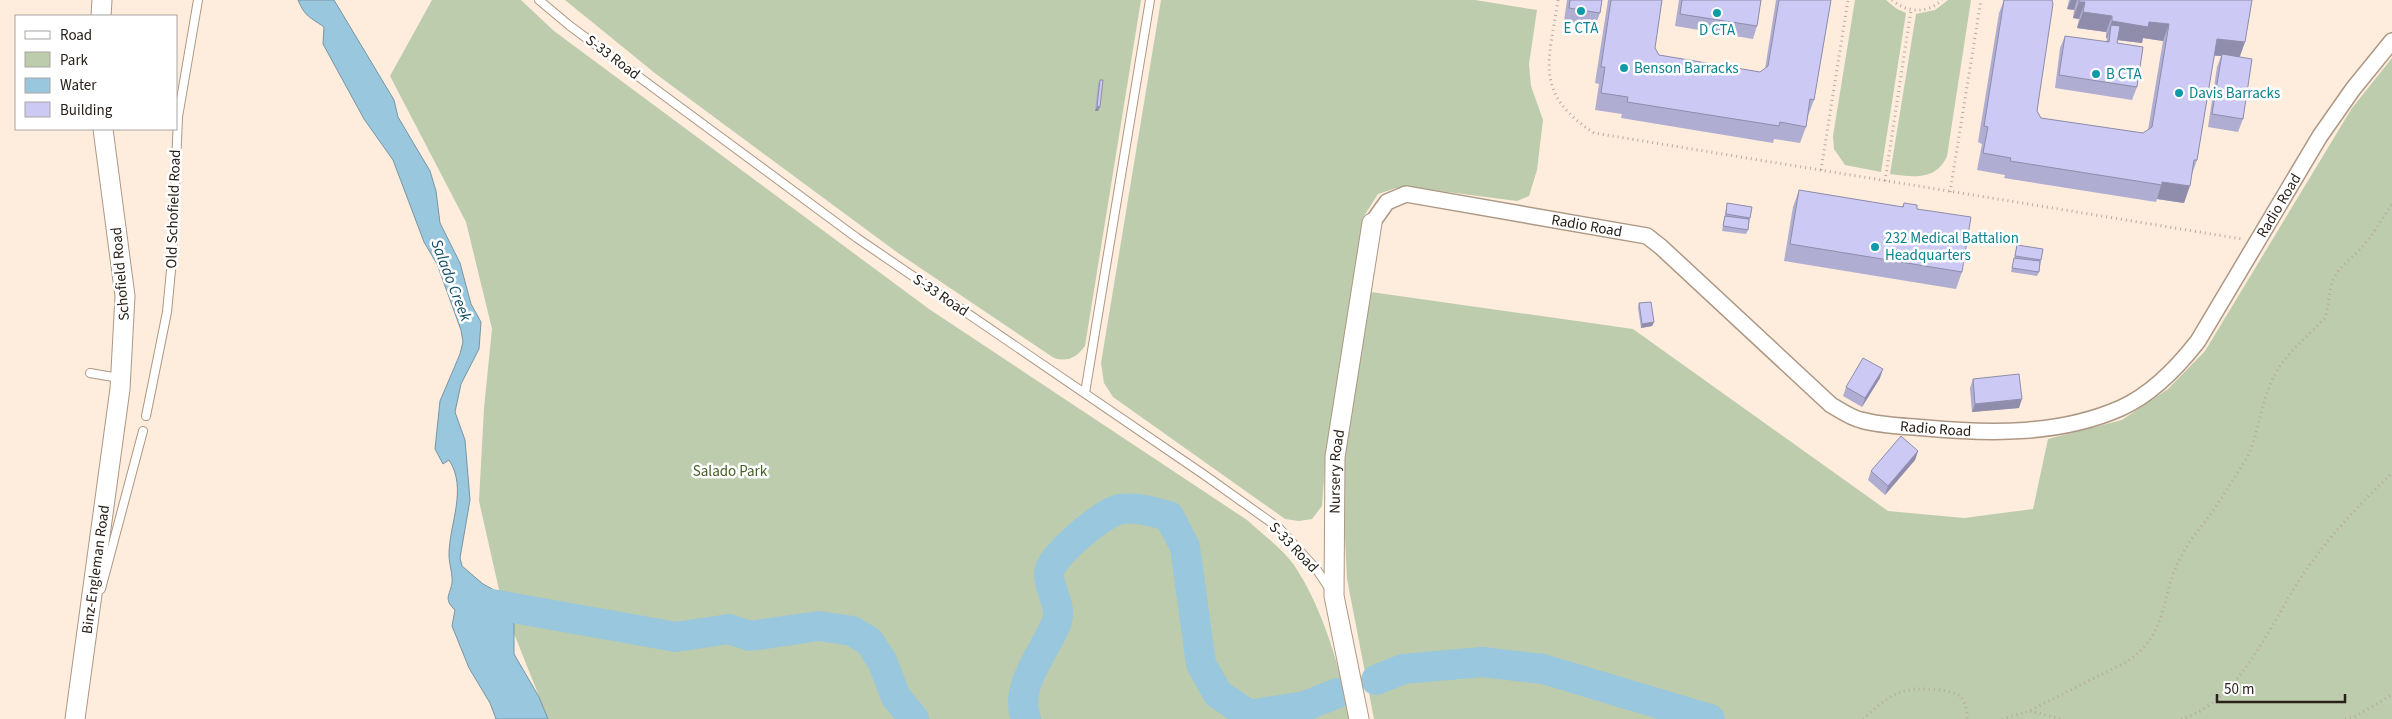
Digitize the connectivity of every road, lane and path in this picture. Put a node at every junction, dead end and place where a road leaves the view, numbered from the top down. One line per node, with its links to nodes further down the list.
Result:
1 (198, 0): 11 (lane, Old Schofield Road)
2 (539, 0): 22 (lane, S-33 Road)
3 (1150, 0): 22 (lane)
4 (1558, 0): 14 (path)
5 (1848, 0): 14 (path)
6 (1892, 0): 9 (path)
7 (1942, 0): 9 (path)
8 (1981, 0): 16 (path)
9 (1911, 10): 15 (path)
10 (2392, 41): 19 (street, Radio Road)
11 (178, 117)
12 (103, 130): 21 (street, Schofield Road)
13 (177, 130): 23 (lane, Old Schofield Road)
14 (1821, 170): 15 (path)
15 (1885, 181): 16 (path)
16 (1950, 192): 19 (path)
17 (2392, 204): 30 (path)
18 (1372, 224): 19 (street, Radio Road); 27 (street, Nursery Road)
19 (2258, 241)
20 (90, 373): 21 (lane)
21 (121, 378): 24 (street, Schofield Road)
22 (1085, 393): 27 (lane, S-33 Road)
23 (146, 416)
24 (116, 420): 28 (street, Binz-Engleman Road)
25 (143, 432): 28 (lane)
26 (2392, 473): 37 (path)
27 (1334, 596): 32 (street, Nursery Road)
28 (84, 648): 31 (street, Binz-Engleman Road)
29 (2392, 695): 38 (path)
30 (2029, 710): 35 (path); 36 (path)
31 (76, 719)
32 (1359, 719)
33 (1863, 719): 34 (path)
34 (1967, 719)
35 (2002, 719)
36 (2062, 719)
37 (2183, 719)
38 (2345, 719)

